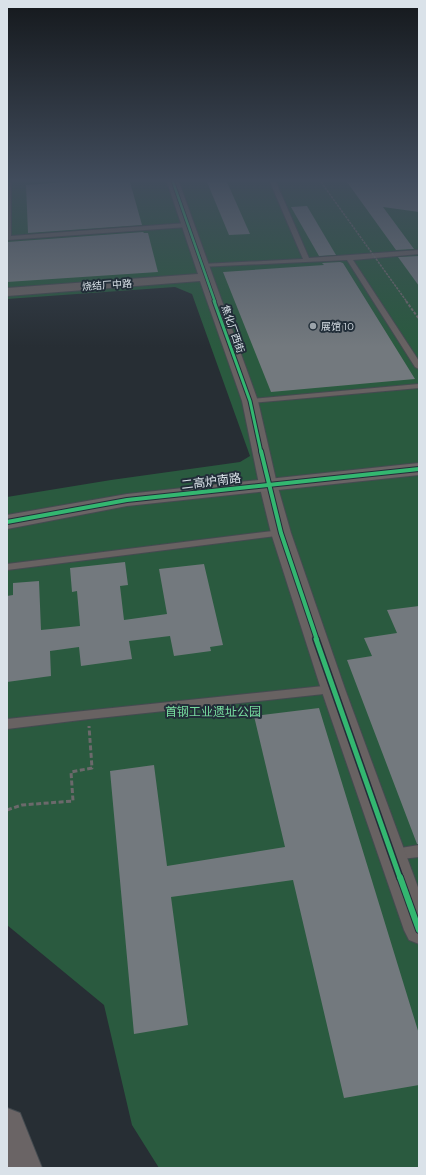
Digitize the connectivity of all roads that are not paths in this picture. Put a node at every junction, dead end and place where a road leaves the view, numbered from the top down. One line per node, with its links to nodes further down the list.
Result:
1 (23, 237): 4 (lane)
2 (191, 237): 8 (street, 焦化厂西街)
3 (297, 237): 7 (lane)
4 (7, 238)
5 (419, 252): 6 (lane)
6 (348, 258): 7 (lane); 11 (lane)
7 (307, 260): 8 (lane)
8 (204, 271): 9 (street, 烧结厂中路); 10 (street, 烧结厂中路); 14 (street, 焦化厂西街)
9 (7, 286)
10 (7, 292)
11 (415, 356): 12 (lane)
12 (419, 367)
13 (419, 386): 14 (lane)
14 (250, 401): 16 (street, 焦化厂西街)
15 (419, 469): 16 (street, 二高炉南路)
16 (268, 484): 17 (street, 二高炉南路); 18 (street, 焦化厂西街)
17 (7, 522)
18 (281, 533): 19 (lane); 20 (street, 焦化厂西街)
19 (7, 567)
20 (333, 689): 21 (lane); 23 (street, 焦化厂西街)
21 (7, 724)
22 (419, 851): 23 (lane)
23 (392, 855): 24 (street, 焦化厂西街)
24 (419, 930)
25 (7, 1126): 26 (street)
26 (24, 1168)

